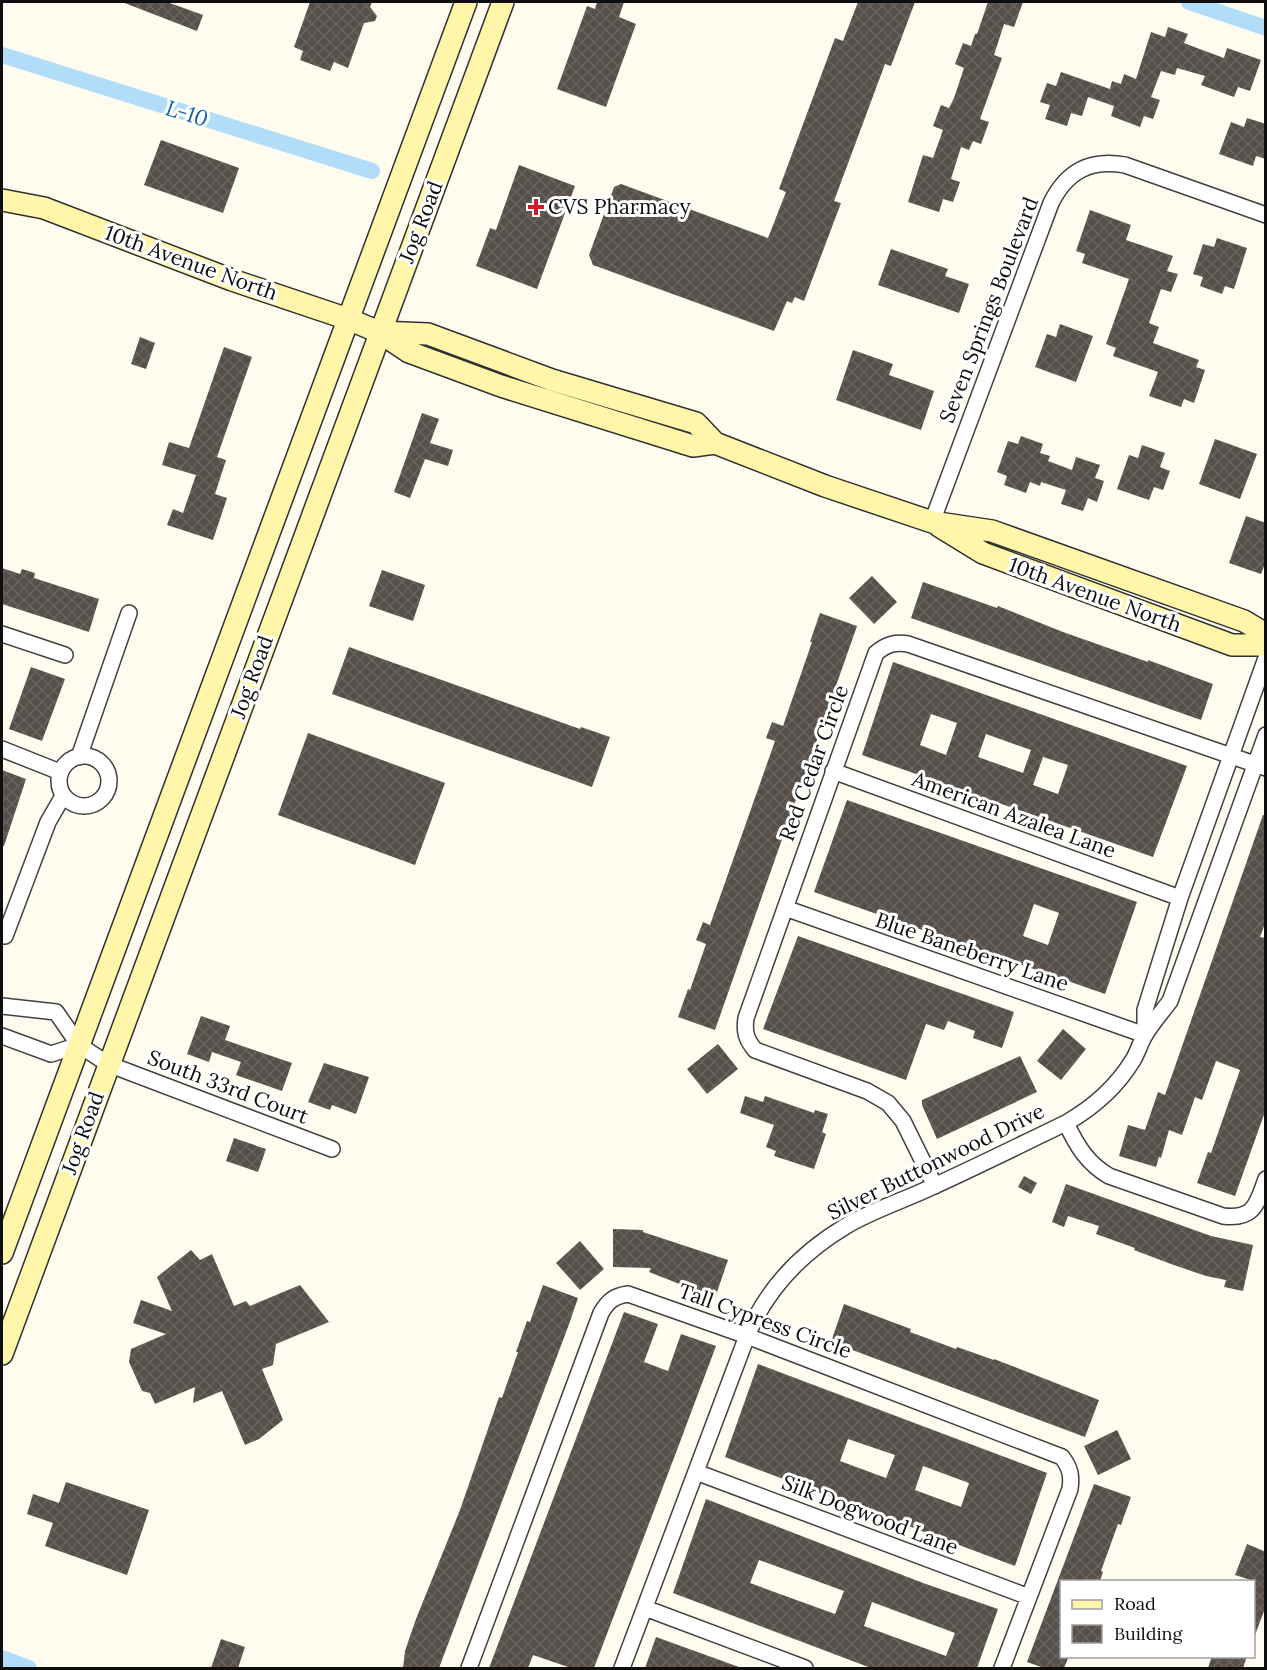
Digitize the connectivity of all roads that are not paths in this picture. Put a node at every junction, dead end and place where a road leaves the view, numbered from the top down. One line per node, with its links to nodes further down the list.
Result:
1 (466, 2): 5 (main road, Jog Road)
2 (503, 2): 6 (main road, Jog Road)
3 (2, 200): 5 (main road, 10th Avenue North)
4 (1266, 214): 7 (street, Seven Springs Boulevard)
5 (348, 319): 6 (main road, 10th Avenue North); 28 (main road, Jog Road)
6 (379, 332): 7 (main road, 10th Avenue North); 29 (main road, Jog Road)
7 (932, 522): 9 (main road, 10th Avenue North); 11 (main road, 10th Avenue North)
8 (129, 613): 17 (street)
9 (1266, 634)
10 (3, 640): 12 (street)
11 (1266, 645)
12 (64, 654)
13 (1266, 658): 16 (street, Silver Buttonwood Drive)
14 (1266, 735): 18 (street, Silver Buttonwood Drive)
15 (2, 749): 20 (street)
16 (1231, 756): 18 (street, Red Cedar Circle); 19 (street, Red Cedar Circle); 22 (street, Silver Buttonwood Drive)
17 (79, 757): 20 (street); 21 (street)
18 (1260, 766): 26 (street, Silver Buttonwood Drive)
19 (833, 771): 22 (street, American Azalea Lane); 23 (street, Red Cedar Circle)
20 (60, 772): 21 (street)
21 (63, 796): 24 (street)
22 (1180, 898): 26 (street, Silver Buttonwood Drive)
23 (784, 908): 26 (street, Blue Baneberry Lane); 33 (street, Red Cedar Circle)
24 (5, 936)
25 (2, 1006): 28 (street)
26 (1145, 1035): 30 (street, Silver Buttonwood Drive)
27 (2, 1036): 28 (street)
28 (79, 1045): 29 (street, South 33rd Court); 34 (main road, Jog Road)
29 (108, 1064): 31 (street, South 33rd Court); 36 (main road, Jog Road)
30 (1066, 1123): 32 (street); 33 (street, Silver Buttonwood Drive)
31 (332, 1149)
32 (1266, 1179)
33 (935, 1186): 35 (street, Silver Buttonwood Drive)
34 (2, 1253)
35 (747, 1336): 37 (street, Silver Buttonwood Drive); 38 (street, Tall Cypress Circle); 40 (street, Tall Cypress Circle)
36 (2, 1354)
37 (696, 1472): 38 (street, Silk Dogwood Lane); 39 (street, Silver Buttonwood Drive)
38 (1029, 1597): 43 (street, Tall Cypress Circle)
39 (645, 1608): 41 (street, Silver Buttonwood Drive); 42 (street)
40 (469, 1668)
41 (622, 1668)
42 (805, 1668)
43 (1002, 1668)

